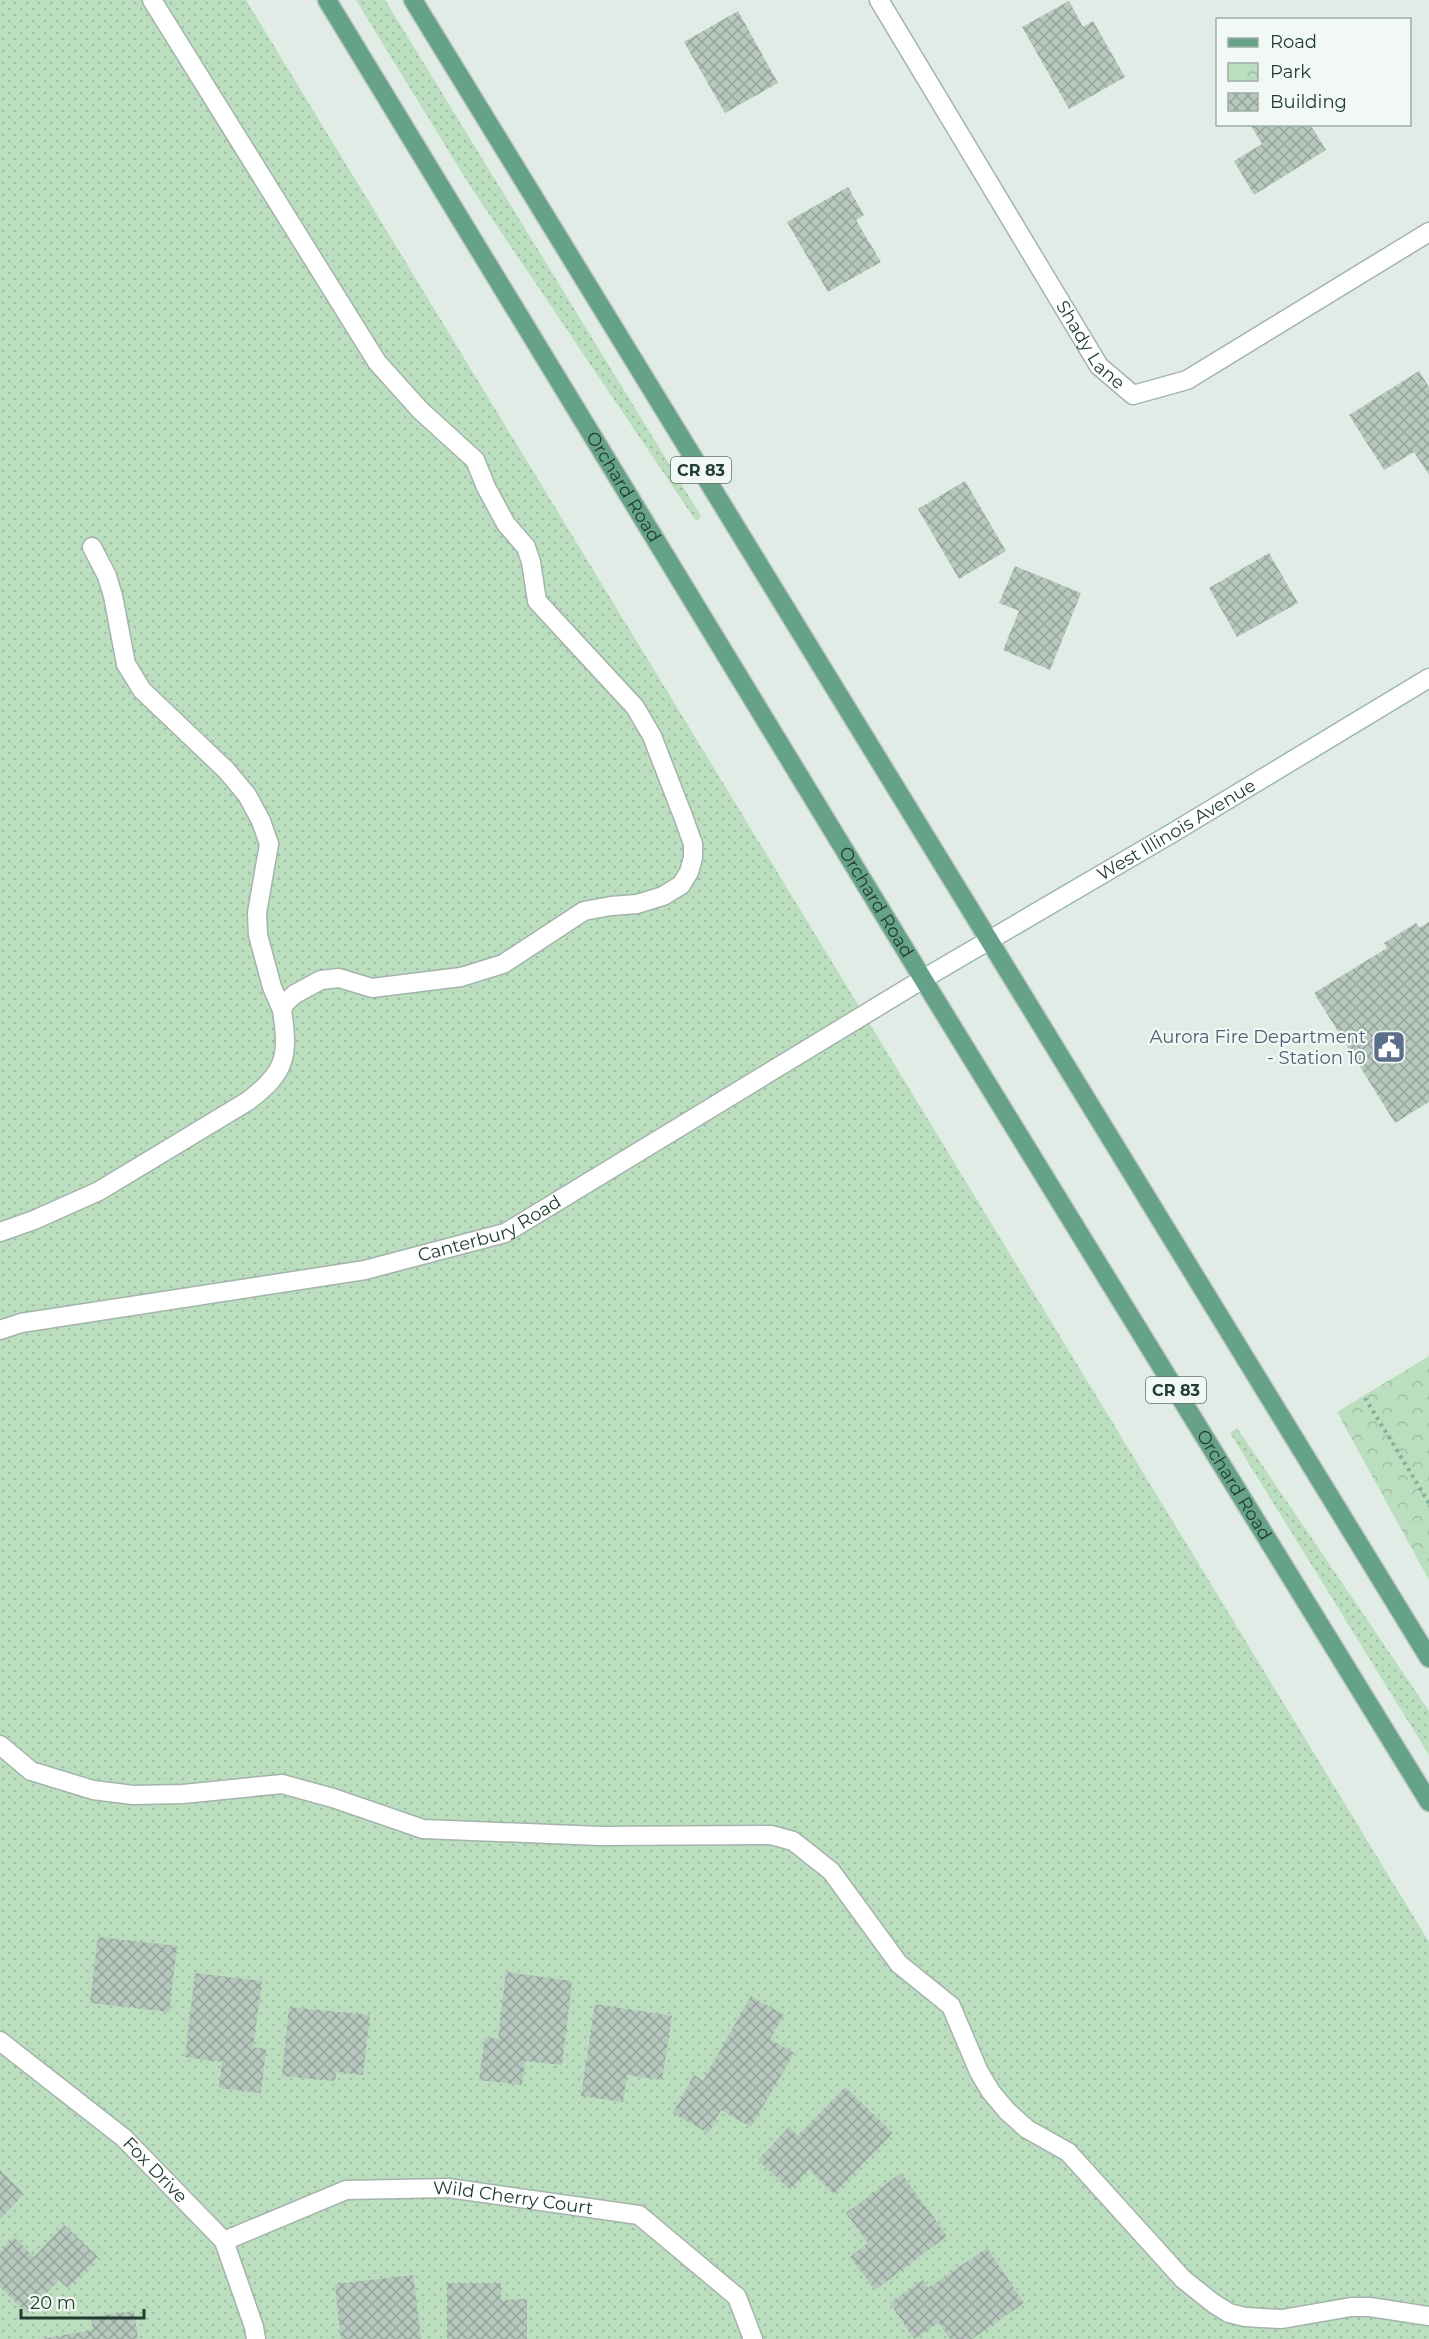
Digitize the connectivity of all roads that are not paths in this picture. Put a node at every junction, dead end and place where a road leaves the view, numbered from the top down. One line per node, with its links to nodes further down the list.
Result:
1 (152, 0): 10 (street)
2 (327, 0): 9 (main road, Orchard Road / CR 83)
3 (413, 0): 8 (main road, CR 83)
4 (879, 0): 5 (street, Shady Lane)
5 (1429, 232)
6 (92, 547): 10 (street)
7 (1429, 678): 8 (street, West Illinois Avenue)
8 (988, 940): 9 (street, West Illinois Avenue); 13 (main road, CR 83)
9 (923, 979): 12 (street, Canterbury Road); 15 (main road, Orchard Road / CR 83)
10 (282, 1010): 11 (street)
11 (0, 1232)
12 (0, 1330)
13 (1429, 1658)
14 (0, 1745): 18 (street)
15 (1429, 1802)
16 (0, 2041): 17 (street, Fox Drive)
17 (224, 2241): 19 (street, Fox Drive); 20 (street, Wild Cherry Court)
18 (1429, 2316)
19 (256, 2339)
20 (753, 2339)

